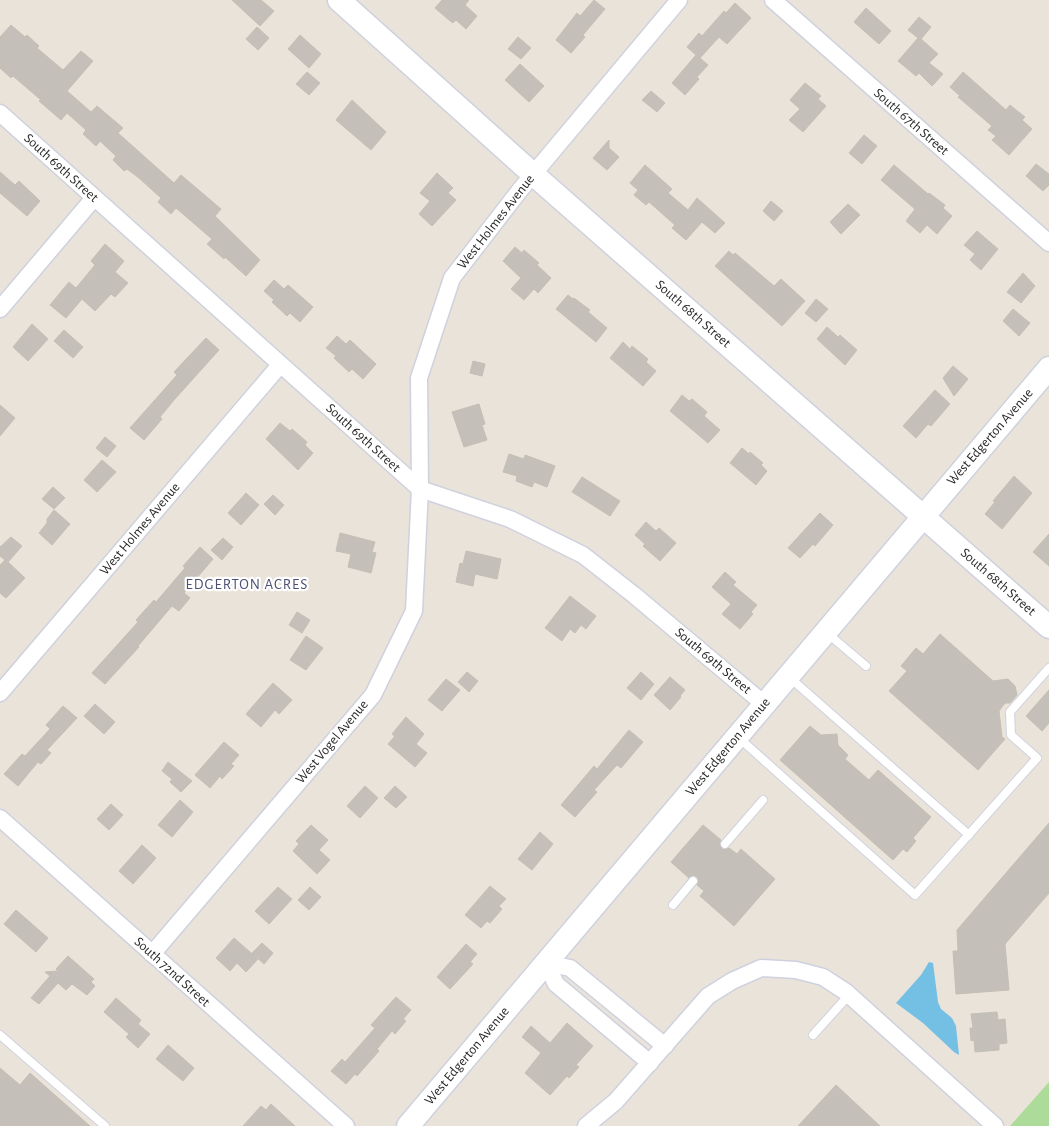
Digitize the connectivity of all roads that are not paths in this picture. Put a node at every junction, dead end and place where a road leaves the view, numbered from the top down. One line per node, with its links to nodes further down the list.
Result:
1 (339, 0): 5 (street, South 68th Street)
2 (679, 0): 5 (street, West Holmes Avenue)
3 (773, 0): 7 (street, South 67th Street)
4 (0, 113): 6 (street, South 69th Street)
5 (534, 175): 11 (street, West Holmes Avenue); 12 (street, South 68th Street)
6 (94, 198): 8 (street); 9 (street, South 69th Street)
7 (1049, 243)
8 (0, 309)
9 (280, 365): 11 (street, South 69th Street); 18 (street, West Holmes Avenue)
10 (1049, 368): 12 (street, West Edgerton Avenue)
11 (420, 489): 19 (street, South 69th Street); 27 (street, West Vogel Avenue)
12 (923, 516): 13 (street, South 68th Street); 14 (street, West Edgerton Avenue)
13 (1049, 627)
14 (825, 631): 15 (lane); 17 (street, West Edgerton Avenue)
15 (866, 666)
16 (1049, 668): 23 (lane)
17 (788, 676): 19 (street, West Edgerton Avenue); 23 (lane)
18 (0, 693)
19 (764, 704): 20 (street, West Edgerton Avenue)
20 (737, 736): 23 (lane); 28 (street, West Edgerton Avenue)
21 (763, 800): 24 (lane)
22 (0, 818): 27 (street, South 72nd Street)
23 (969, 836)
24 (725, 844)
25 (693, 882): 26 (lane)
26 (673, 905)
27 (152, 954): 35 (street, South 72nd Street)
28 (546, 963): 32 (street); 33 (street); 36 (street, West Edgerton Avenue)
29 (849, 995): 31 (lane); 32 (street); 38 (street)
30 (0, 1035): 34 (lane)
31 (813, 1035)
32 (665, 1046): 33 (street)
33 (650, 1063): 37 (street)
34 (105, 1126)
35 (346, 1126)
36 (408, 1126)
37 (586, 1126)
38 (995, 1126)

